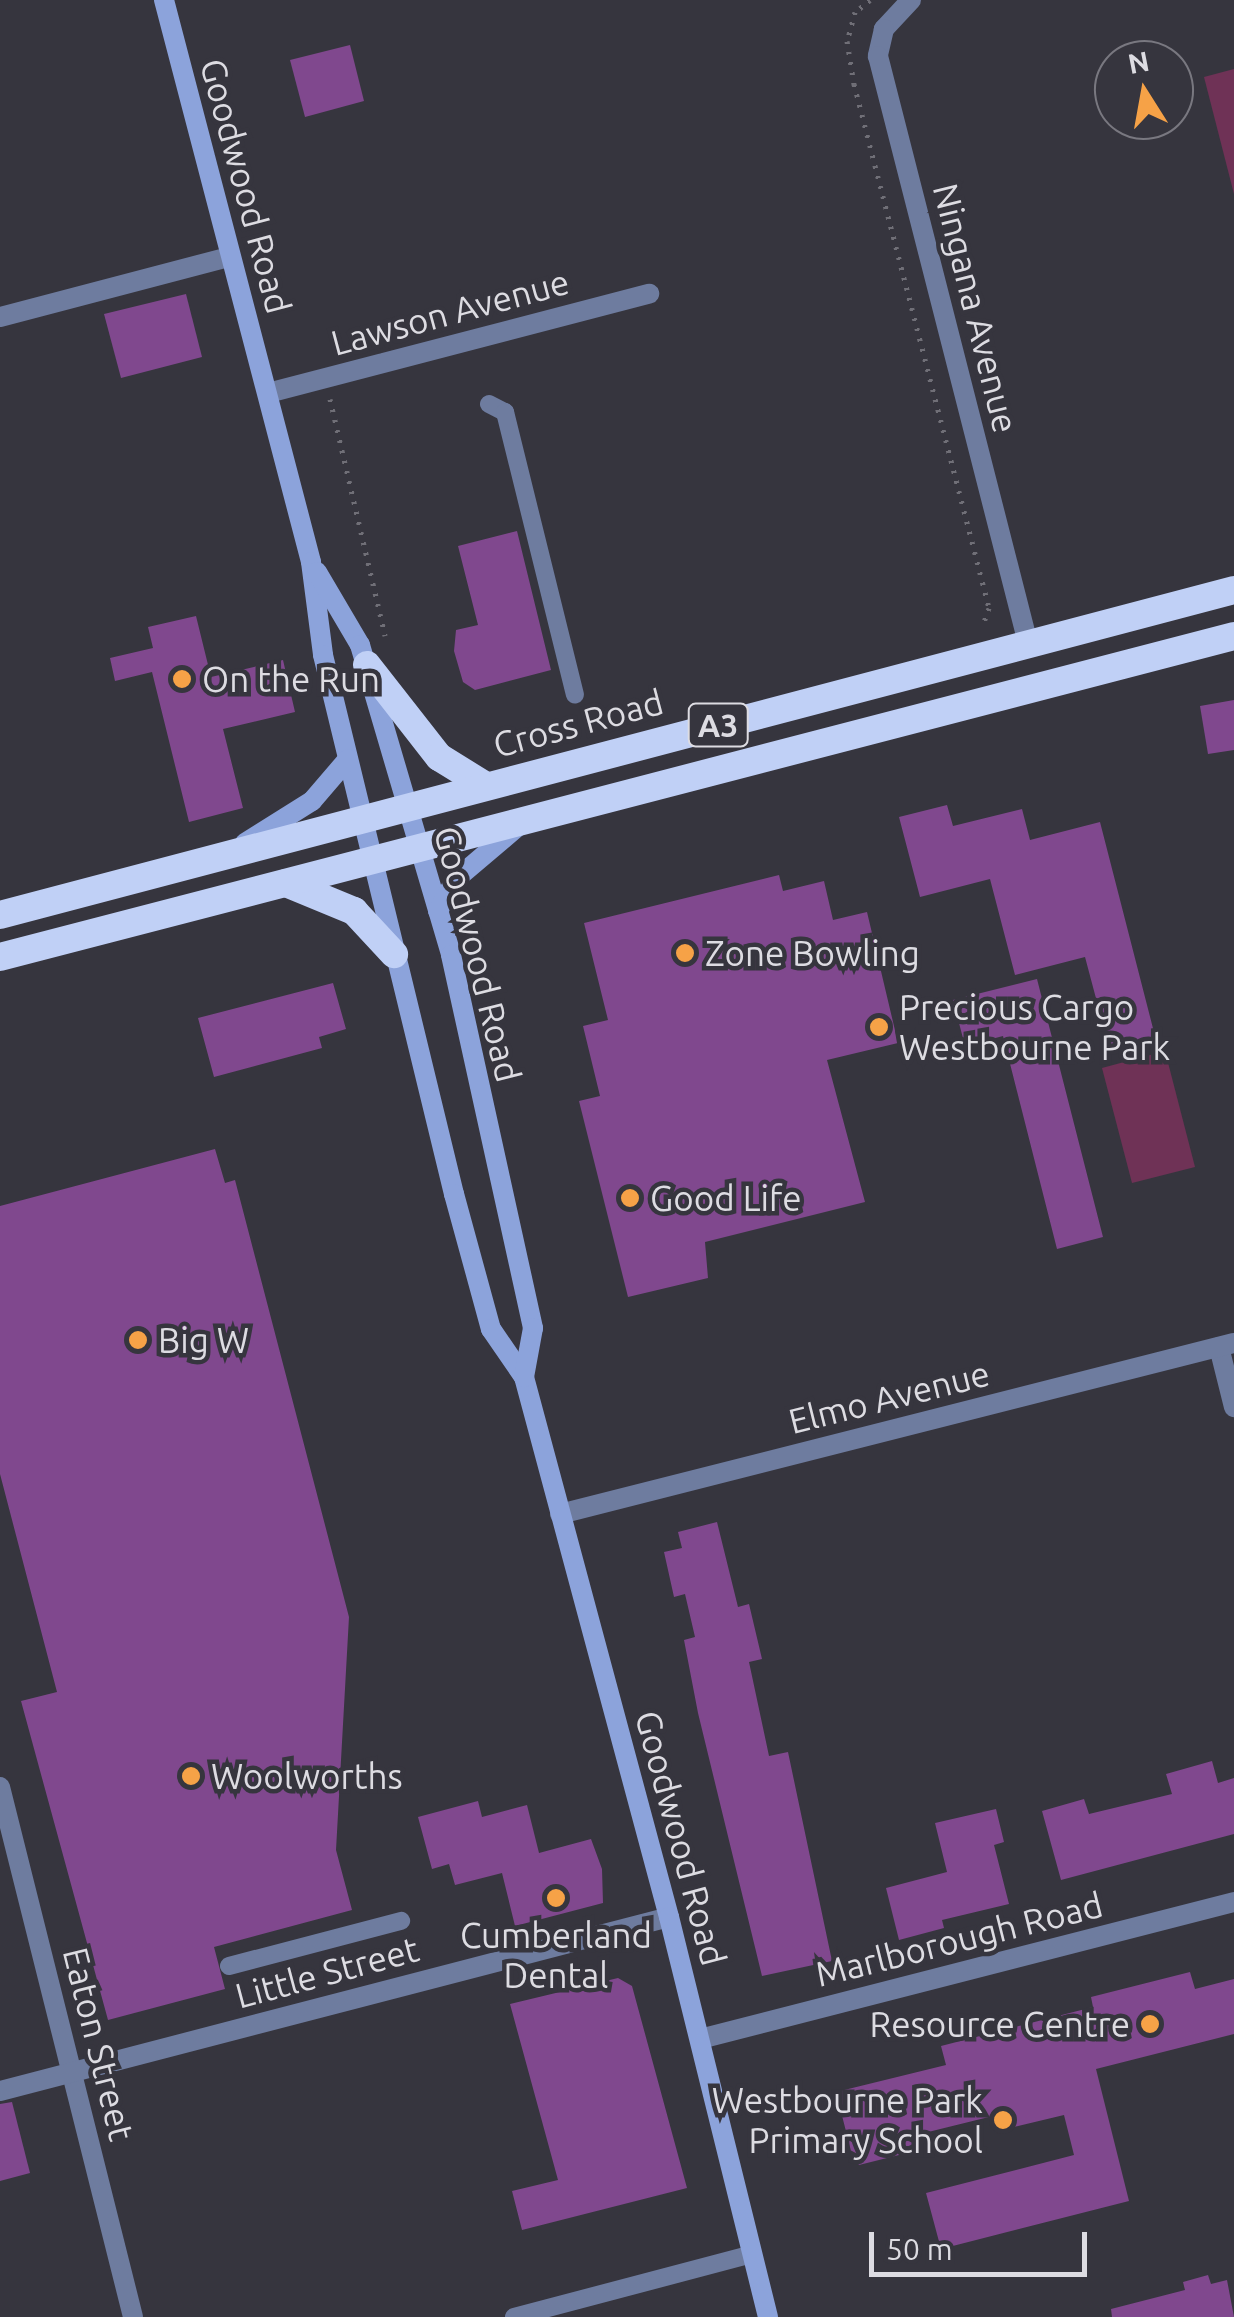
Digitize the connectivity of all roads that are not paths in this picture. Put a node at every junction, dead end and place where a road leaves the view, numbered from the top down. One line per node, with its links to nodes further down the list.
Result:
1 (164, 0): 3 (main road, Goodwood Road)
2 (911, 0): 11 (street, Ningana Avenue)
3 (229, 257): 5 (street); 6 (main road, Goodwood Road)
4 (649, 294): 6 (street, Lawson Avenue)
5 (0, 317)
6 (268, 394): 8 (main road, Goodwood Road)
7 (489, 404): 14 (lane)
8 (311, 562): 12 (main road, Goodwood Road); 15 (main road, Goodwood Road)
9 (1234, 590): 11 (highway, Cross Road / A3)
10 (1234, 636): 13 (highway, A3)
11 (1028, 643): 13 (highway); 16 (highway, Cross Road / A3)
12 (366, 666): 16 (highway); 17 (main road, Goodwood Road)
13 (1039, 685): 18 (highway, A3)
14 (575, 694)
15 (348, 759): 19 (main road, Goodwood Road); 21 (main road)
16 (486, 786): 17 (highway, Cross Road / A3)
17 (408, 808): 19 (highway, Cross Road / A3); 20 (main road, Goodwood Road)
18 (528, 818): 20 (highway, A3); 24 (main road)
19 (362, 819): 21 (highway, Cross Road / A3); 22 (main road, Goodwood Road)
20 (419, 846): 22 (highway, A3); 24 (main road, Goodwood Road)
21 (222, 856): 25 (highway, Cross Road / A3)
22 (372, 859): 23 (highway, A3); 26 (main road, Goodwood Road)
23 (284, 882): 26 (highway); 27 (highway, A3)
24 (438, 912): 29 (main road, Goodwood Road)
25 (0, 915)
26 (394, 954): 29 (main road, Goodwood Road)
27 (0, 956)
28 (1226, 1345): 30 (street); 31 (street, Elmo Avenue)
29 (524, 1377): 31 (main road, Goodwood Road)
30 (1234, 1407)
31 (560, 1514): 34 (main road, Goodwood Road)
32 (0, 1787): 38 (street, Eaton Street)
33 (1234, 1902): 37 (street, Marlborough Road)
34 (670, 1917): 37 (main road, Goodwood Road); 38 (street, Little Street)
35 (401, 1921): 36 (lane)
36 (229, 1966)
37 (700, 2038): 40 (main road, Goodwood Road)
38 (73, 2072): 39 (street, Little Street); 41 (street, Eaton Street)
39 (0, 2091)
40 (752, 2254): 42 (lane); 43 (main road, Goodwood Road)
41 (134, 2317)
42 (514, 2317)
43 (768, 2317)

